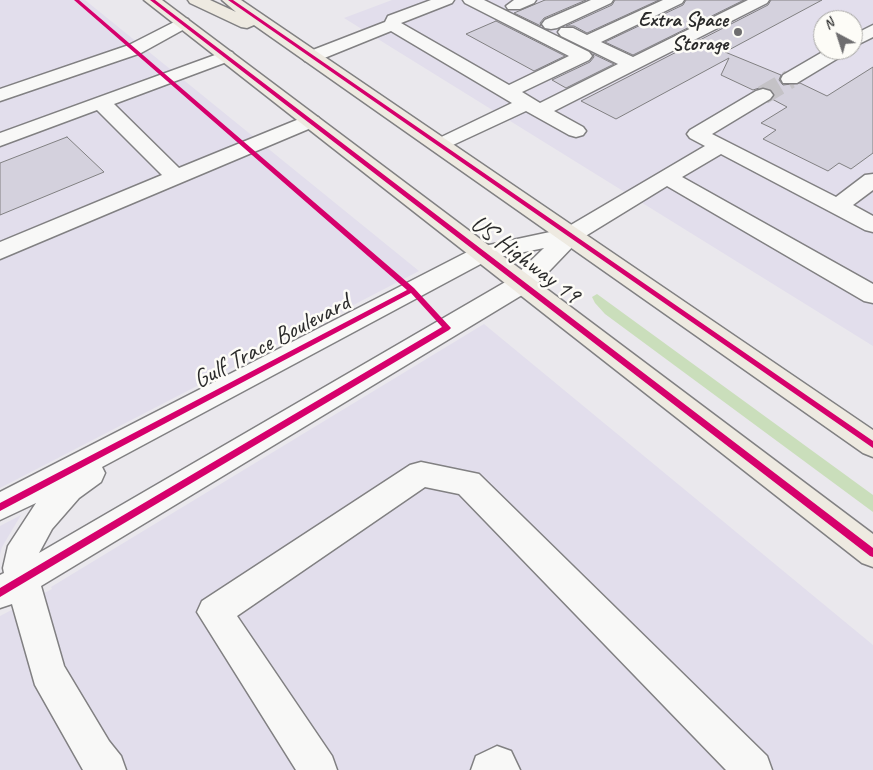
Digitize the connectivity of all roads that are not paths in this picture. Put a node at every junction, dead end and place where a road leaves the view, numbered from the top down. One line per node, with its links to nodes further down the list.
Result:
1 (152, 0): 10 (highway, US Highway 19)
2 (196, 0): 13 (highway)
3 (230, 0): 13 (highway, US Highway 19)
4 (446, 0): 12 (street)
5 (471, 0): 21 (street)
6 (605, 0): 11 (street)
7 (676, 0): 15 (street)
8 (761, 0): 19 (street)
9 (515, 2): 11 (street)
10 (182, 23): 14 (street); 16 (highway, US Highway 19); 22 (street)
11 (551, 24): 15 (street)
12 (392, 25): 17 (street); 21 (street)
13 (275, 32): 17 (highway, US Highway 19)
14 (99, 41)
15 (587, 42): 19 (street)
16 (226, 56): 24 (street); 26 (highway, US Highway 19)
17 (311, 57): 29 (highway, US Highway 19)
18 (822, 60): 20 (street)
19 (633, 64): 25 (street)
20 (790, 79)
21 (508, 92): 25 (street)
22 (0, 95)
23 (763, 95): 30 (street)
24 (101, 102): 28 (street); 31 (street)
25 (533, 107): 27 (street); 29 (street)
26 (311, 121): 31 (street); 38 (highway, US Highway 19)
27 (576, 131)
28 (0, 140)
29 (440, 145): 36 (highway, US Highway 19)
30 (720, 146): 32 (street); 34 (street)
31 (176, 177): 37 (street)
32 (667, 177): 36 (street); 40 (street)
33 (873, 180): 34 (street)
34 (837, 206): 35 (street)
35 (873, 225)
36 (571, 234): 38 (street, Gulf Trace Boulevard); 39 (street); 42 (highway, US Highway 19)
37 (0, 251)
38 (483, 253): 39 (highway, US Highway 19); 41 (street, Gulf Trace Boulevard)
39 (523, 283): 44 (highway, US Highway 19); 45 (street)
40 (873, 295)
41 (170, 419): 43 (street, Gulf Trace Boulevard); 45 (street)
42 (873, 445)
43 (0, 507)
44 (873, 552)
45 (11, 587): 46 (street)
46 (107, 770)
47 (318, 770): 50 (street)
48 (490, 770): 49 (street)
49 (501, 770)
50 (753, 770)

